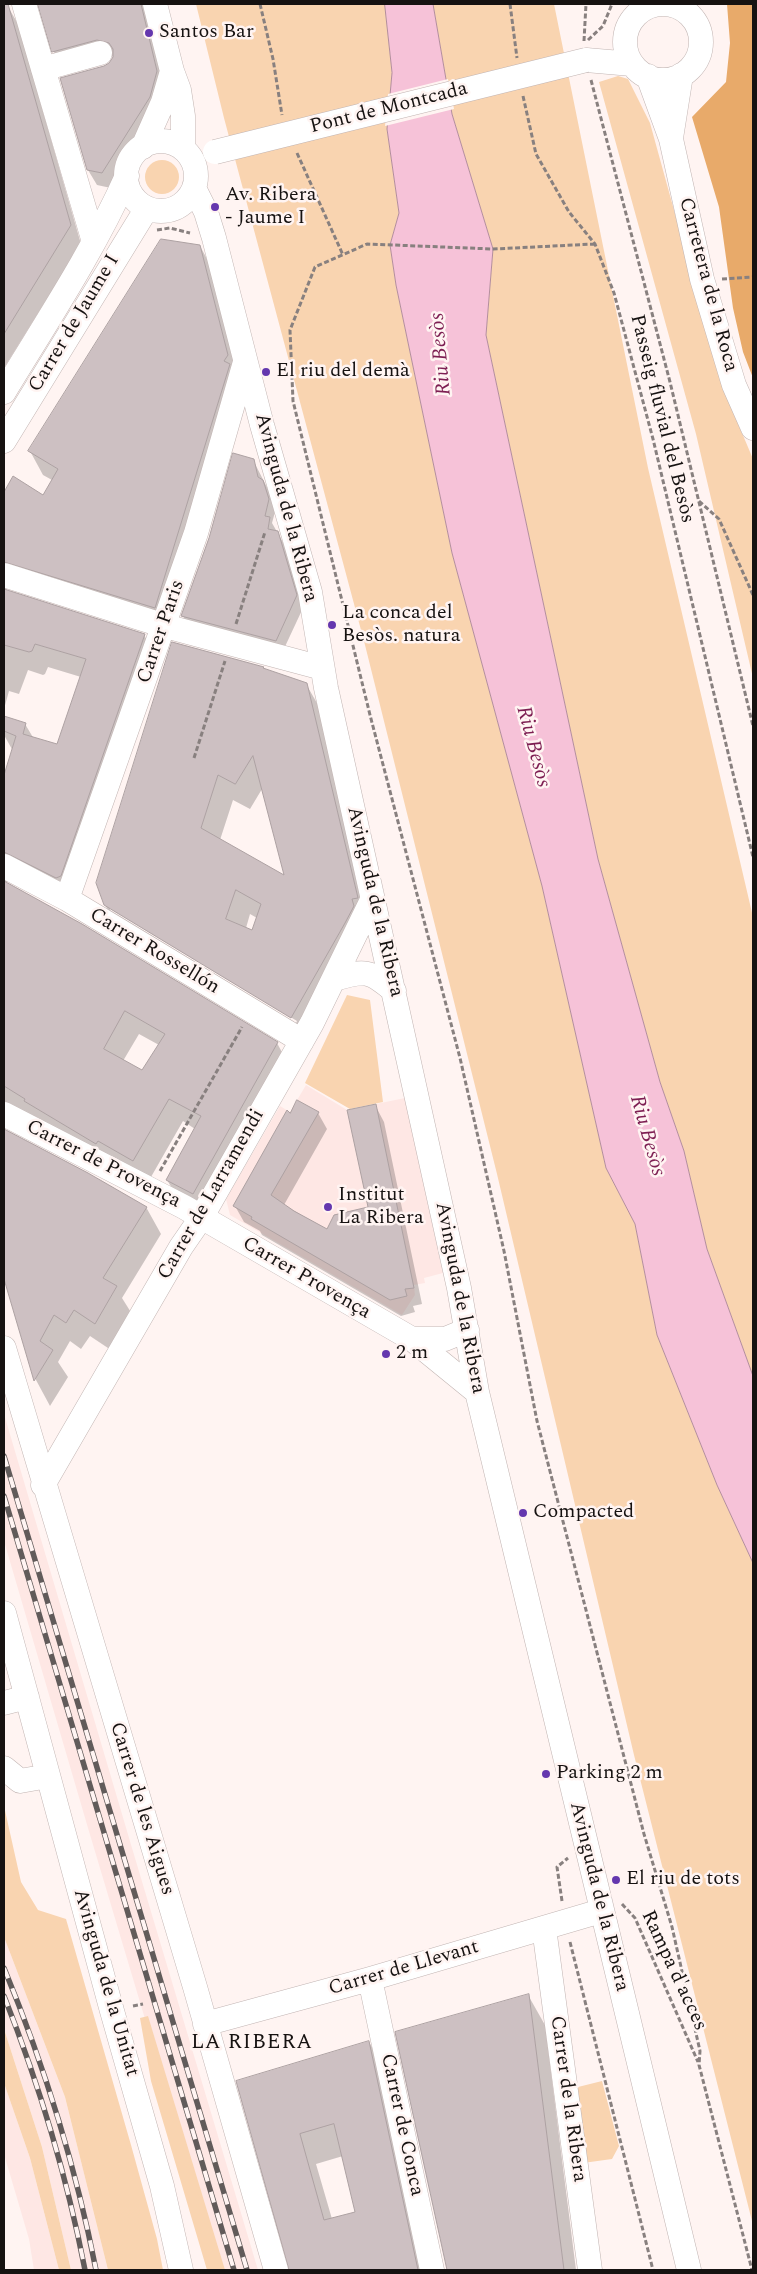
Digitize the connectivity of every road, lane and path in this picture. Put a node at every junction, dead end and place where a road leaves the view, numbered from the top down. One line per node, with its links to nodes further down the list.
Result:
1 (24, 4): 10 (street)
2 (155, 4): 13 (street)
3 (510, 4): 9 (path)
4 (586, 4): 5 (path)
5 (612, 4)
6 (676, 5): 7 (street); 14 (street)
7 (630, 21): 11 (street); 12 (street)
8 (100, 53): 10 (street)
9 (518, 64)
10 (42, 69): 24 (street)
11 (589, 69): 12 (street); 18 (street, Pont de Montcada, bridge); 32 (path)
12 (640, 70): 14 (street); 16 (street, Carretera de la Roca)
13 (172, 71): 17 (street); 18 (street)
14 (681, 75): 16 (street, Carretera de la Roca)
15 (523, 92): 25 (path, Passeig fluvial del Besòs)
16 (671, 139): 27 (street, Carretera de la Roca)
17 (143, 147): 18 (street); 19 (street)
18 (187, 154): 20 (street)
19 (126, 176): 21 (street); 24 (street, Carrer de Jaume I)
20 (189, 195): 21 (street); 23 (street, Avinguda de la Ribera)
21 (147, 208): 31 (street, Carrer de Jaume I)
22 (153, 233): 23 (path)
23 (204, 236): 28 (street, Avinguda de la Ribera)
24 (94, 242): 29 (street, Carrer de Jaume I)
25 (596, 244): 38 (path, Passeig fluvial del Besòs); 66 (path)
26 (753, 277): 27 (path)
27 (702, 279): 30 (street, Carretera de la Roca)
28 (246, 360): 35 (street, Carrer Paris); 36 (street, Avinguda de la Ribera)
29 (4, 392)
30 (753, 428)
31 (4, 441)
32 (698, 500): 34 (path); 37 (path)
33 (4, 575): 35 (street)
34 (753, 595)
35 (165, 626): 36 (street); 40 (street, Carrer Paris)
36 (322, 668): 41 (street, Avinguda de la Ribera)
37 (753, 726)
38 (753, 857)
39 (4, 866): 40 (street, Carrer Rossellón)
40 (67, 899): 44 (street, Carrer Rossellón)
41 (372, 900): 42 (street, Carrer de Larramendi); 43 (street, Avinguda de la Ribera)
42 (334, 979): 43 (street); 45 (street, Carrer de Larramendi)
43 (394, 992): 49 (street, Avinguda de la Ribera)
44 (251, 1010): 45 (street, Carrer Rossellón); 47 (path)
45 (302, 1041): 48 (street, Carrer de Larramendi)
46 (4, 1114): 47 (street, Carrer de Provença)
47 (150, 1189): 48 (street, Carrer de Provença)
48 (201, 1218): 50 (street, Carrer Provença); 53 (street, Carrer de Larramendi)
49 (467, 1330): 50 (street); 52 (street, Avinguda de la Ribera)
50 (412, 1340): 52 (street, Carrer Provença)
51 (4, 1348): 53 (street, Carrer de les Aigues)
52 (477, 1392): 59 (street, Avinguda de la Ribera)
53 (43, 1485): 65 (street, Carrer de les Aigues)
54 (4, 1613): 55 (street, Avinguda de la Unitat)
55 (27, 1697): 56 (street); 58 (street, Avinguda de la Unitat)
56 (4, 1703)
57 (4, 1768): 58 (street)
58 (48, 1776): 67 (street, Avinguda de la Unitat)
59 (586, 1849): 60 (street, Avinguda de la Ribera); 61 (path)
60 (610, 1905): 61 (street, Carrer de Llevant); 66 (path, Rampa d'acces); 72 (street, Avinguda de la Ribera)
61 (555, 1925): 62 (street, Carrer de Llevant); 70 (street, Carrer de la Ribera); 71 (path)
62 (370, 1979): 65 (street, Carrer de Llevant); 69 (street, Carrer de Conca)
63 (143, 2004): 64 (path)
64 (133, 2006)
65 (205, 2024): 68 (street, Carrer de les Aigues)
66 (699, 2065): 73 (path)
67 (181, 2270)
68 (276, 2270)
69 (432, 2270)
70 (590, 2270)
71 (653, 2270)
72 (689, 2270)
73 (752, 2270)

